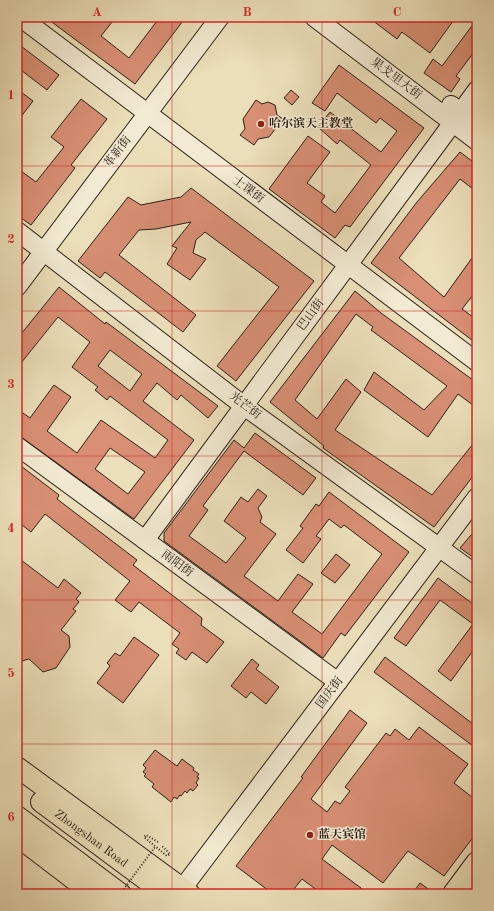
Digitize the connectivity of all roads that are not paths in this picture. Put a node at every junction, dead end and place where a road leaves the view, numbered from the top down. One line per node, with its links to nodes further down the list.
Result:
1 (20, 17): 6 (street, 士课街)
2 (220, 17): 6 (street, 革新街)
3 (314, 17): 7 (street, 果戈里大街)
4 (332, 17): 7 (street, 果戈里大街)
5 (477, 90): 7 (street, 巴山街)
6 (148, 113): 11 (street, 革新街); 12 (street, 士课街)
7 (457, 118): 8 (street, 果戈里大街); 9 (street, 果戈里大街); 12 (street, 巴山街)
8 (477, 125)
9 (477, 141)
10 (17, 231): 11 (street, 光芒街)
11 (43, 252): 13 (street, 革新街); 15 (street, 光芒街)
12 (348, 265): 14 (street, 士课街); 15 (street, 巴山街)
13 (17, 287)
14 (477, 362)
15 (244, 406): 18 (street, 巴山街); 19 (street, 光芒街)
16 (17, 446): 18 (street, 雨阳街)
17 (477, 497): 19 (street, 国庆街)
18 (145, 540): 21 (street, 雨阳街)
19 (440, 546): 20 (street, 光芒街); 21 (street, 国庆街)
20 (477, 575)
21 (338, 682): 28 (street, 国庆街)
22 (17, 767): 28 (main road)
23 (17, 784): 28 (main road, Zhongshan Road)
24 (17, 816): 30 (main road)
25 (17, 836): 29 (main road)
26 (477, 862): 31 (highway)
27 (477, 886): 32 (highway)
28 (179, 892)
29 (93, 894)
30 (120, 894)
31 (454, 894)
32 (471, 894)

